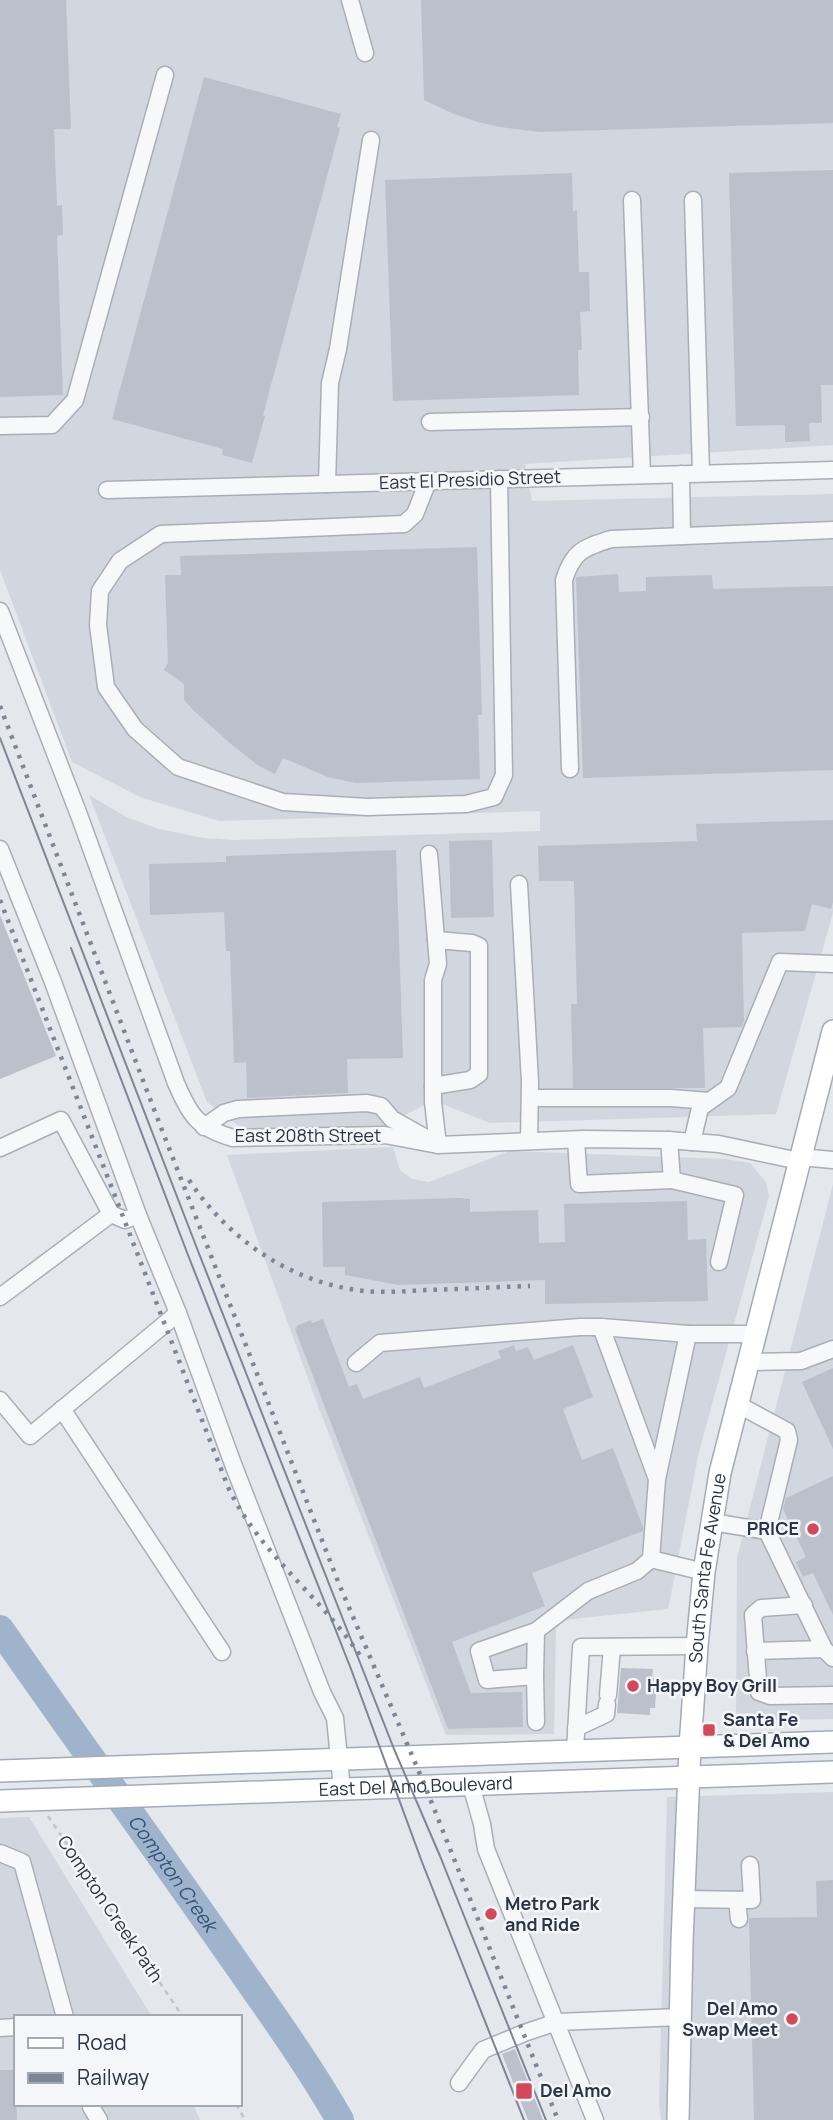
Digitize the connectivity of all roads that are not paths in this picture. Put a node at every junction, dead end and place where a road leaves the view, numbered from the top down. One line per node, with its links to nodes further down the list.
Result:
1 (350, 0): 2 (street)
2 (365, 53)
3 (165, 75): 9 (street)
4 (370, 140): 16 (street)
5 (632, 200): 7 (street)
6 (693, 200): 11 (street)
7 (641, 417): 8 (street); 13 (street)
8 (430, 422)
9 (0, 426)
10 (833, 470): 11 (street, East El Presidio Street)
11 (701, 473): 12 (street, East El Presidio Street)
12 (681, 474): 13 (street, East El Presidio Street); 19 (street)
13 (642, 475): 14 (street, East El Presidio Street)
14 (499, 479): 15 (street, East El Presidio Street); 15 (street)
15 (428, 481): 16 (street, East El Presidio Street)
16 (327, 484): 17 (street, East El Presidio Street)
17 (107, 490)
18 (833, 530): 19 (street)
19 (682, 536): 21 (street)
20 (0, 611): 31 (street)
21 (570, 769)
22 (0, 849): 42 (street)
23 (429, 854): 25 (street)
24 (519, 884): 29 (street)
25 (436, 940): 28 (street); 28 (street)
26 (833, 964): 30 (street)
27 (833, 1031): 38 (main road, South Santa Fe Avenue)
28 (433, 1086): 36 (street)
29 (530, 1098): 30 (street); 34 (street)
30 (709, 1101): 35 (street)
31 (204, 1127): 36 (street, East 208th Street); 36 (street)
32 (576, 1140): 33 (street, East 208th Street); 34 (street, East 208th Street); 40 (street)
33 (669, 1140): 35 (street, East 208th Street); 40 (street)
34 (530, 1141): 36 (street, East 208th Street)
35 (692, 1142): 38 (street, East 208th Street)
36 (438, 1144)
37 (0, 1148): 41 (street)
38 (800, 1159): 39 (street, East 208th Street); 48 (main road, South Santa Fe Avenue)
39 (833, 1160)
40 (672, 1180): 43 (street)
41 (111, 1214): 42 (street); 44 (street)
42 (138, 1215): 45 (street)
43 (719, 1262)
44 (0, 1297)
45 (178, 1313): 54 (street); 74 (street)
46 (601, 1327): 47 (street); 51 (street); 55 (street)
47 (688, 1334): 48 (street); 55 (street)
48 (754, 1334): 50 (main road, South Santa Fe Avenue)
49 (833, 1348): 50 (street)
50 (747, 1362): 53 (main road, South Santa Fe Avenue)
51 (356, 1363)
52 (0, 1400): 54 (street)
53 (737, 1404): 56 (main road, South Santa Fe Avenue); 57 (street)
54 (62, 1409): 65 (street)
55 (657, 1479): 58 (street)
56 (712, 1522): 57 (street); 59 (main road, South Santa Fe Avenue)
57 (767, 1531): 60 (street)
58 (651, 1559): 59 (street); 61 (street)
59 (704, 1572): 62 (main road, South Santa Fe Avenue)
60 (804, 1605): 64 (street); 66 (street)
61 (536, 1631): 67 (street); 67 (street)
62 (697, 1646): 63 (street); 72 (main road, South Santa Fe Avenue)
63 (612, 1647): 70 (street); 70 (street)
64 (755, 1651): 66 (street); 68 (street)
65 (222, 1652)
66 (829, 1654)
67 (535, 1676): 69 (street)
68 (833, 1695)
69 (536, 1722)
70 (576, 1728): 73 (street)
71 (833, 1742): 72 (main road, East Del Amo Boulevard)
72 (690, 1747): 73 (main road, East Del Amo Boulevard); 77 (main road, South Santa Fe Avenue)
73 (575, 1751): 74 (main road, East Del Amo Boulevard)
74 (340, 1759): 75 (main road, East Del Amo Boulevard); 79 (street)
75 (0, 1771)
76 (833, 1772): 77 (main road, East Del Amo Boulevard)
77 (689, 1777): 78 (main road, East Del Amo Boulevard); 83 (main road, South Santa Fe Avenue)
78 (471, 1785): 79 (main road, East Del Amo Boulevard); 88 (street)
79 (342, 1789): 80 (main road, East Del Amo Boulevard)
80 (0, 1801)
81 (0, 1853): 86 (street)
82 (750, 1865): 84 (street)
83 (684, 1899): 84 (street); 87 (main road, South Santa Fe Avenue)
84 (737, 1900): 85 (street)
85 (739, 1919)
86 (64, 2015)
87 (680, 2017): 88 (street); 91 (main road, South Santa Fe Avenue)
88 (557, 2022): 89 (street); 90 (street)
89 (459, 2083)
90 (596, 2120)
91 (678, 2120)

